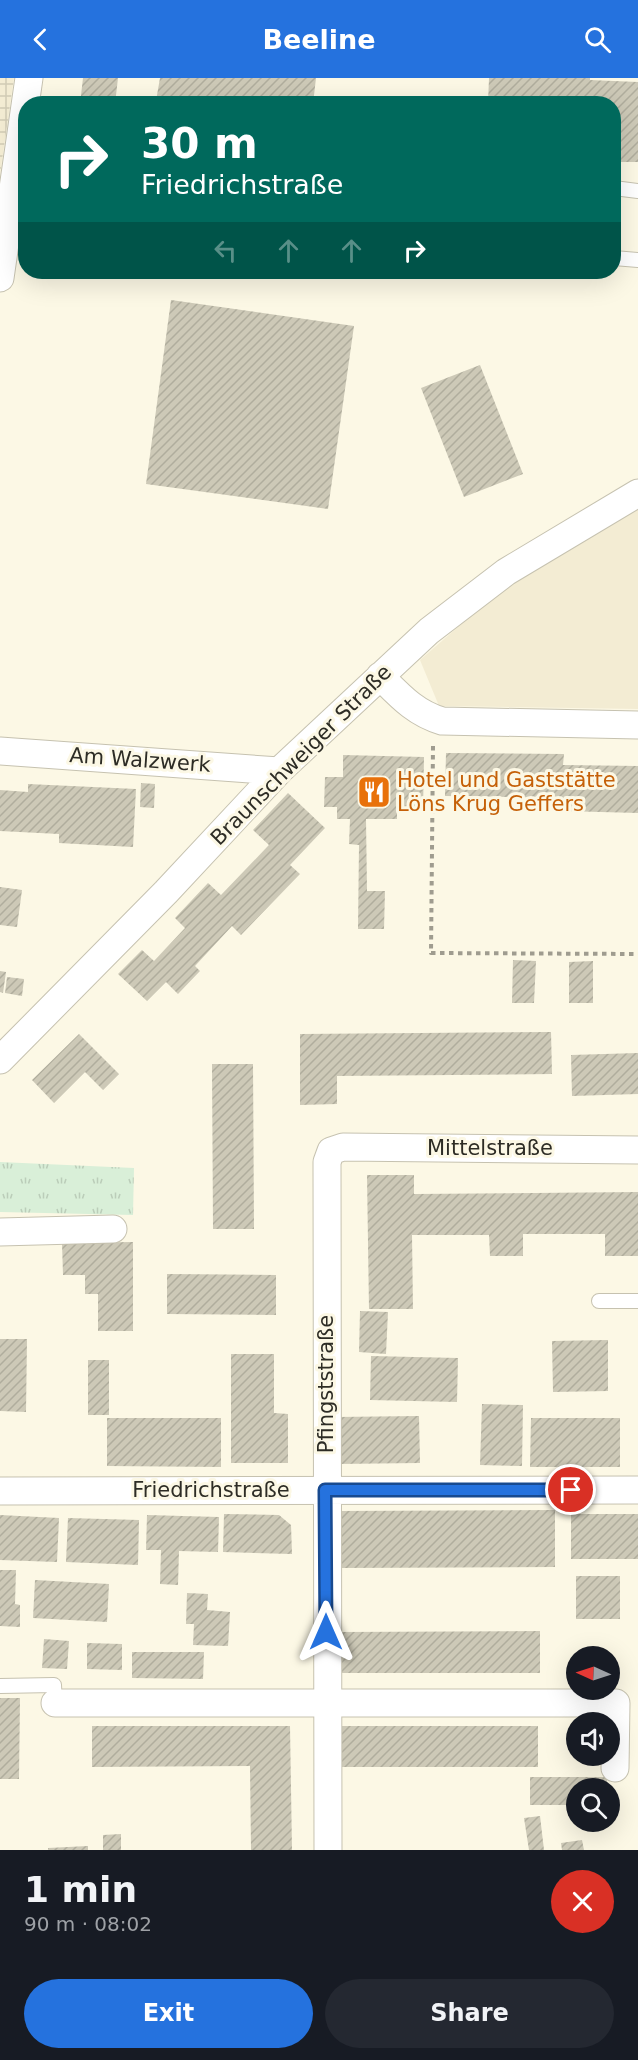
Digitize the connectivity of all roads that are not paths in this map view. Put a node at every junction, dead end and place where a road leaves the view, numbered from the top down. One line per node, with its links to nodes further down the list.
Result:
1 (29, 78): 2 (street)
2 (26, 96)
3 (18, 154): 8 (street)
4 (621, 189): 5 (lane)
5 (638, 191)
6 (621, 259): 7 (lane)
7 (638, 260)
8 (0, 278)
9 (638, 493): 10 (street, Braunschweiger Straße)
10 (380, 676): 11 (street); 13 (street, Braunschweiger Straße)
11 (638, 725)
12 (0, 751): 13 (street, Am Walzwerk)
13 (279, 771): 14 (street, Braunschweiger Straße)
14 (0, 1060)
15 (343, 1147): 16 (street, Mittelstraße); 21 (street, Pfingststraße)
16 (638, 1150)
17 (113, 1229): 18 (street)
18 (0, 1232)
19 (599, 1301): 20 (lane)
20 (638, 1301)
21 (325, 1490): 22 (street, Friedrichstraße); 23 (street, Friedrichstraße); 26 (street, Pfingststraße)
22 (638, 1490)
23 (0, 1491)
24 (0, 1686): 25 (lane)
25 (55, 1703): 26 (street)
26 (326, 1703): 27 (street); 28 (street, Pfingststraße)
27 (615, 1768)
28 (328, 1850)

